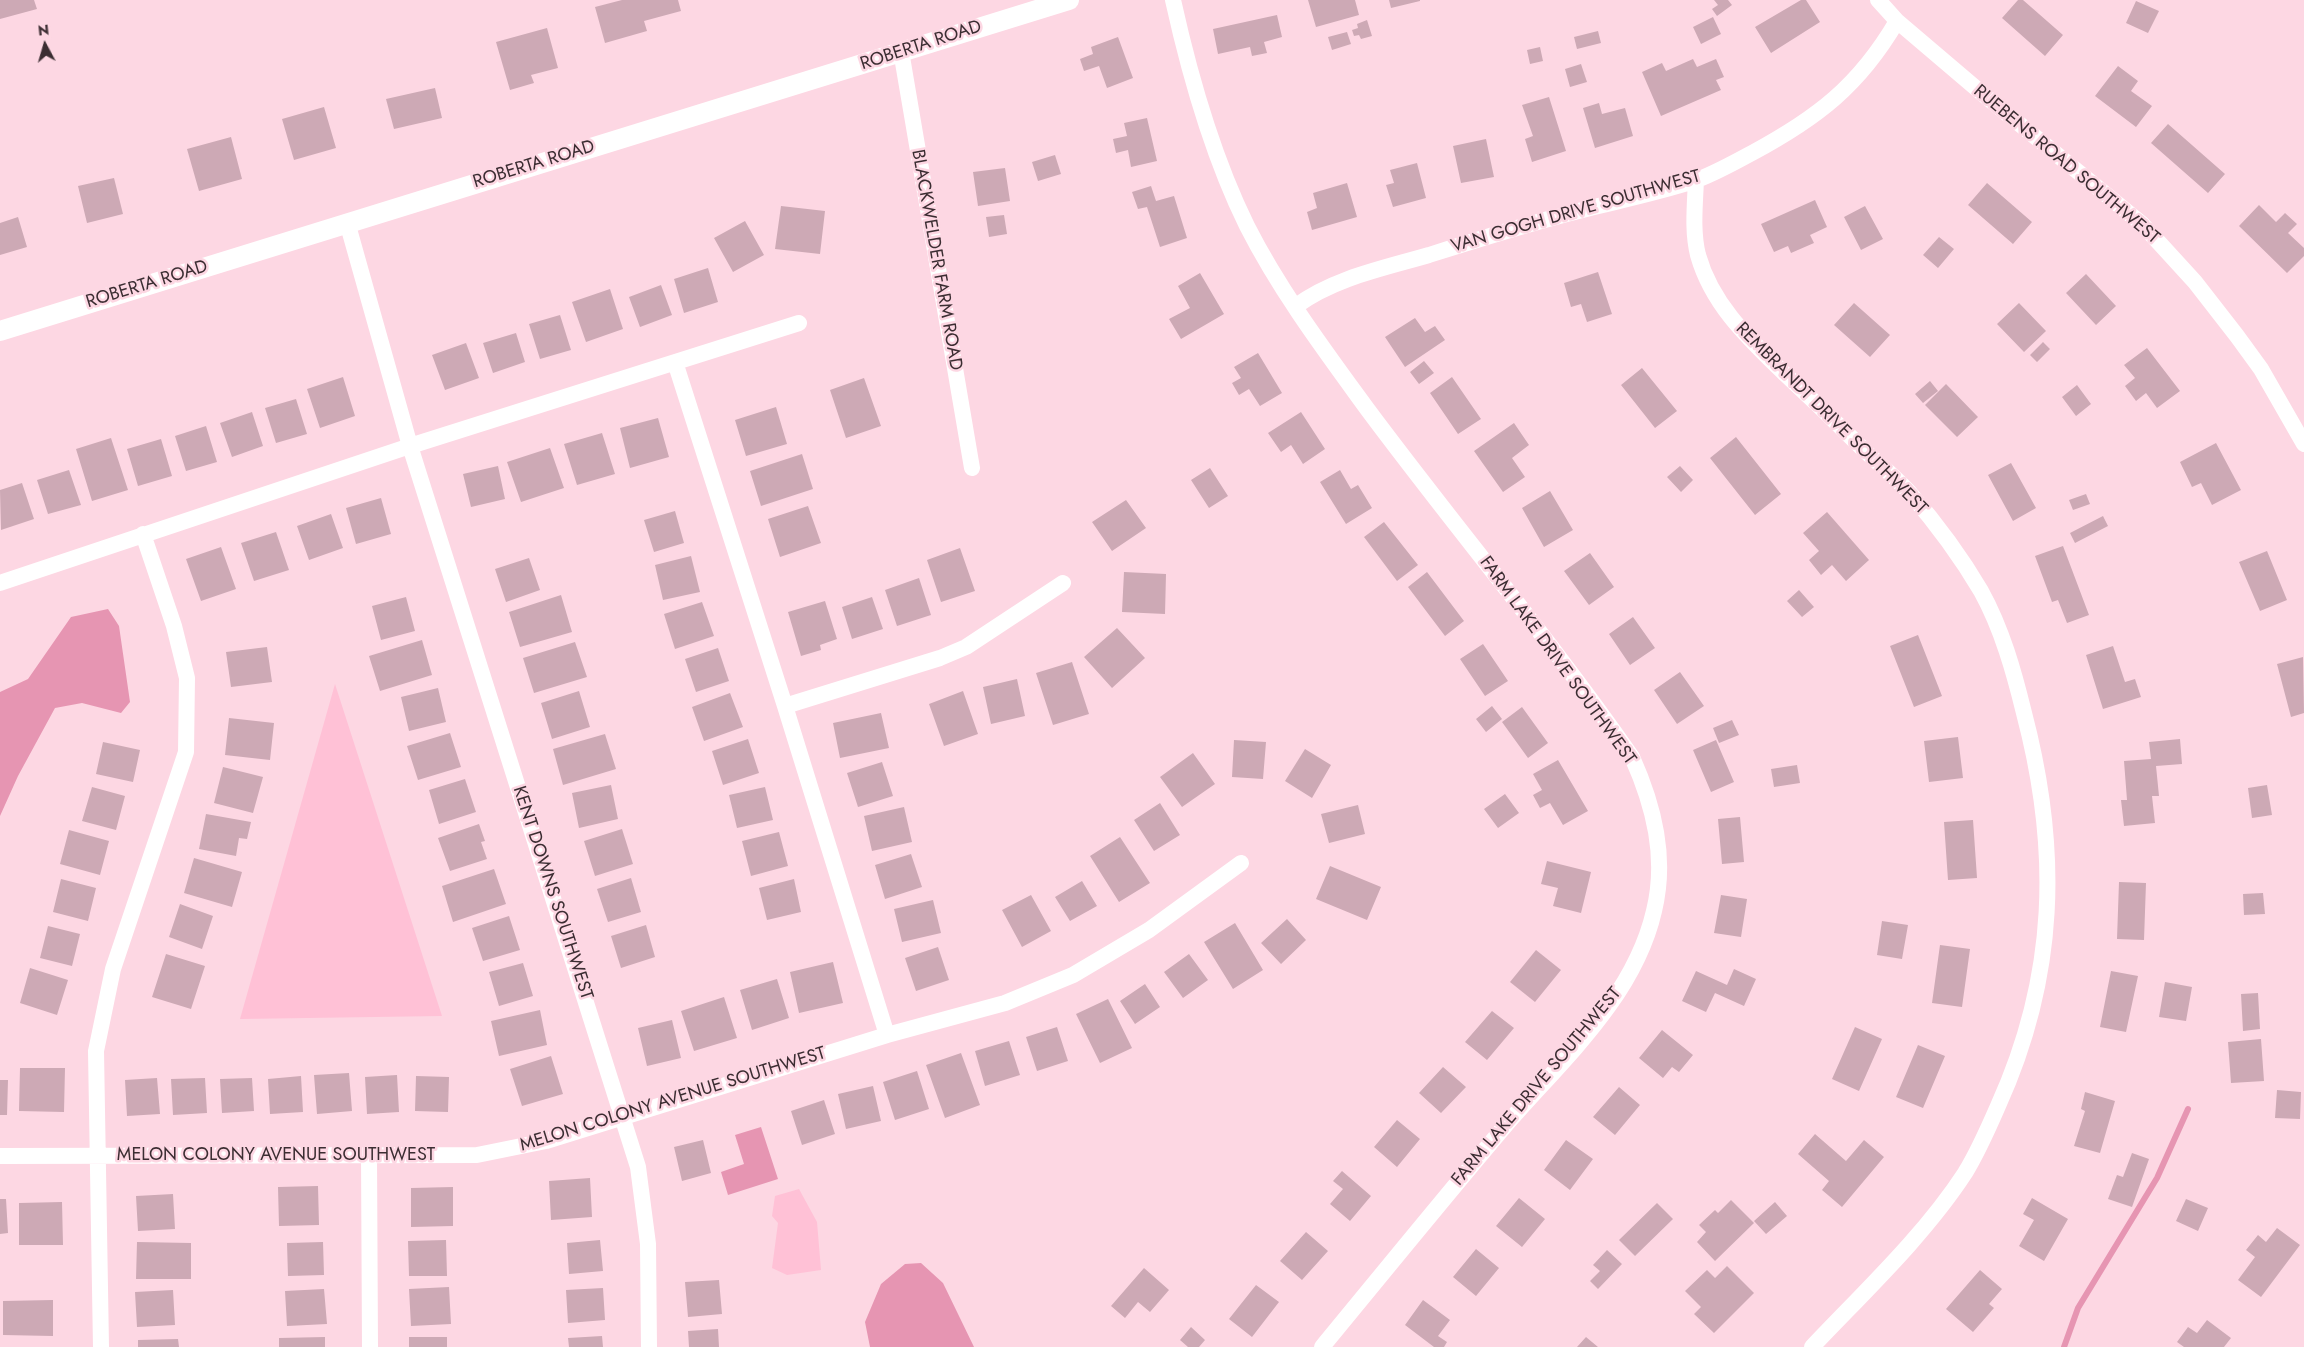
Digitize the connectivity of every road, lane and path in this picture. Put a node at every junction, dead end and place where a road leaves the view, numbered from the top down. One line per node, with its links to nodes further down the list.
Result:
1 (1069, 0): 5 (street, ROBERTA ROAD)
2 (1173, 0): 8 (street, FARM LAKE DRIVE SOUTHWEST)
3 (1878, 0): 4 (street, RUEBENS ROAD SOUTHWEST)
4 (1897, 21): 6 (street, VAN GOGH DRIVE SOUTHWEST); 12 (street, RUEBENS ROAD SOUTHWEST)
5 (901, 52): 7 (street, ROBERTA ROAD); 14 (street, BLACKWELDER FARM ROAD)
6 (1696, 180): 8 (street, VAN GOGH DRIVE SOUTHWEST); 29 (street, REMBRANDT DRIVE SOUTHWEST)
7 (347, 222): 10 (street, ROBERTA ROAD); 13 (street, KENT DOWNS SOUTHWEST)
8 (1296, 306): 28 (street, FARM LAKE DRIVE SOUTHWEST)
9 (799, 323): 11 (street)
10 (0, 332)
11 (675, 362): 13 (street); 18 (street)
12 (2304, 444)
13 (410, 446): 15 (street); 21 (street, KENT DOWNS SOUTHWEST)
14 (972, 468)
15 (143, 534): 16 (street); 24 (street)
16 (0, 583)
17 (1064, 583): 18 (street)
18 (785, 706): 20 (street)
19 (1241, 863): 20 (street, MELON COLONY AVENUE SOUTHWEST)
20 (887, 1034): 21 (street, MELON COLONY AVENUE SOUTHWEST)
21 (623, 1118): 22 (street, MELON COLONY AVENUE SOUTHWEST); 27 (street, KENT DOWNS SOUTHWEST)
22 (369, 1154): 24 (street, MELON COLONY AVENUE SOUTHWEST); 26 (street)
23 (0, 1156): 24 (street, MELON COLONY AVENUE SOUTHWEST)
24 (98, 1157): 25 (street)
25 (101, 1347)
26 (370, 1347)
27 (649, 1347)
28 (1322, 1347)
29 (1812, 1347)

